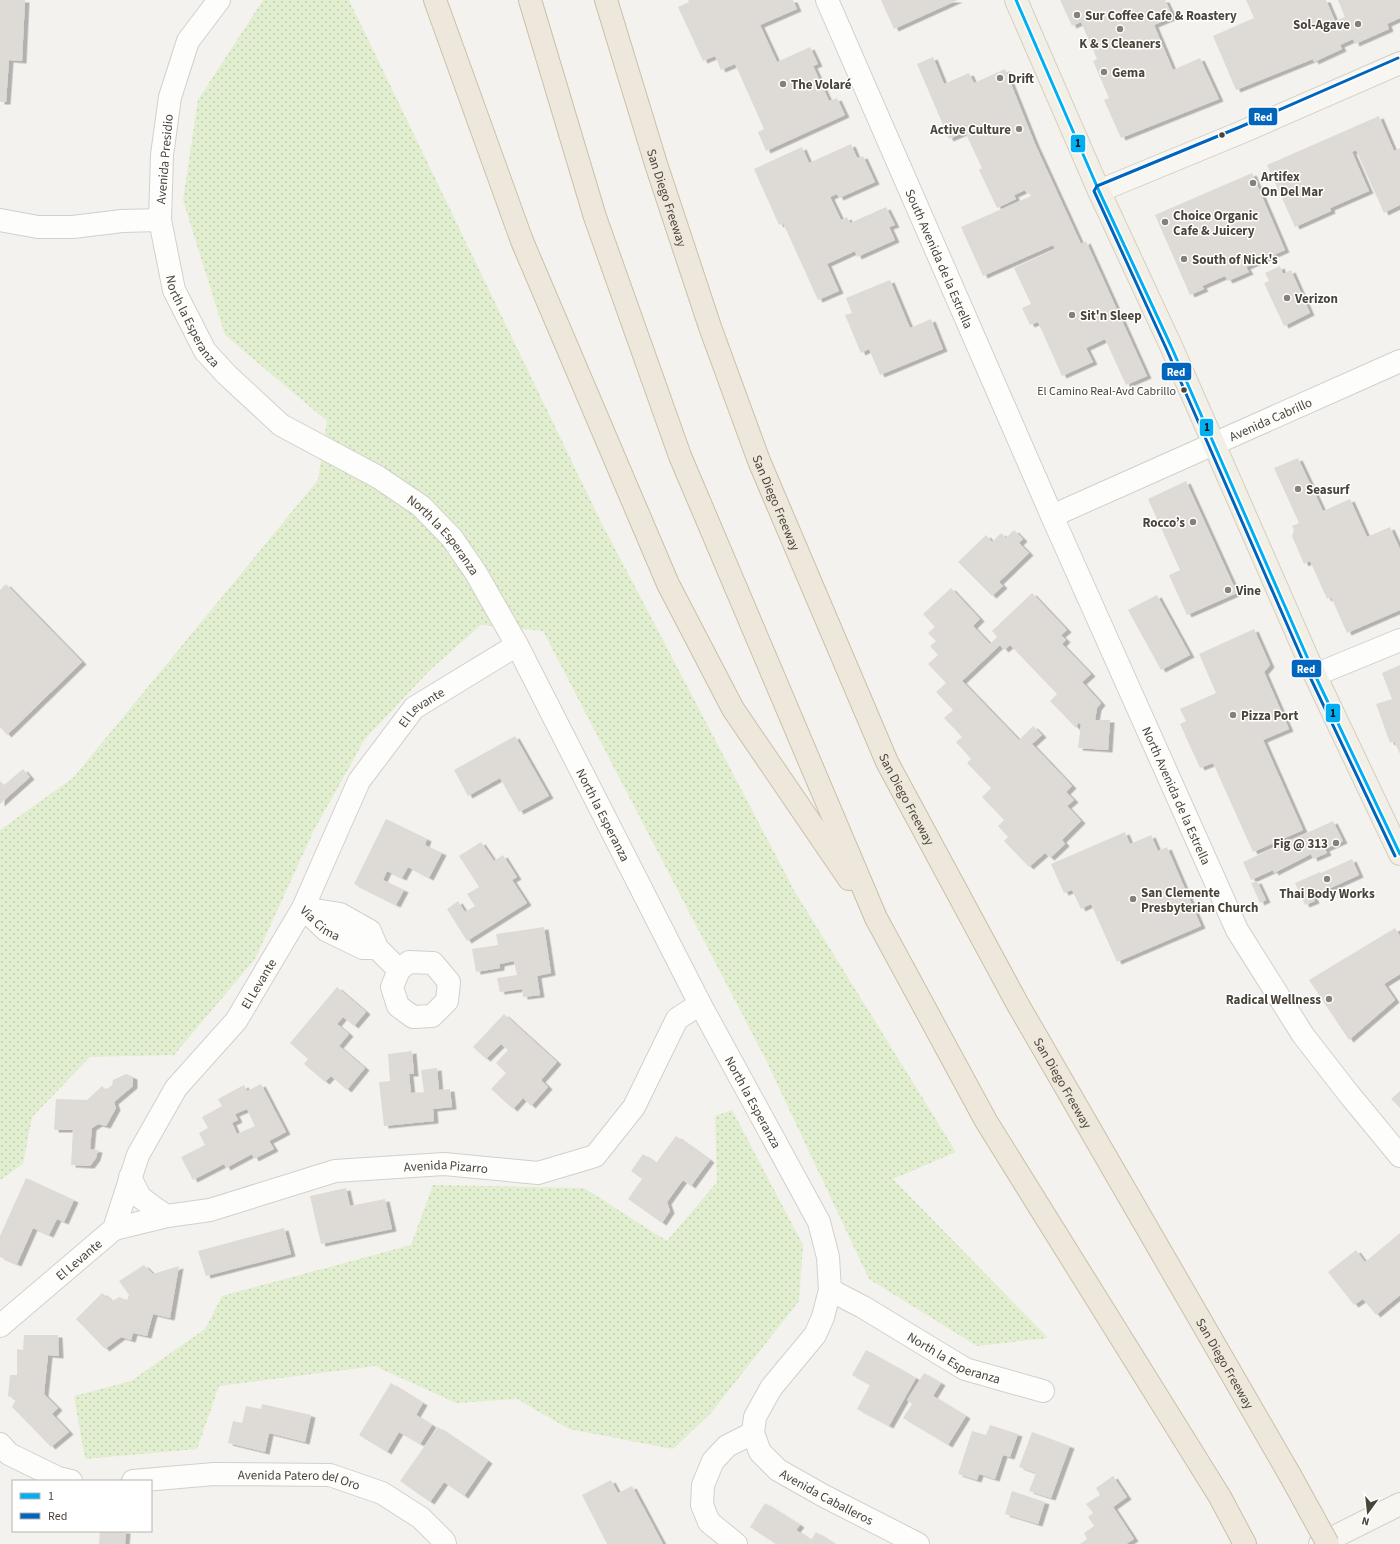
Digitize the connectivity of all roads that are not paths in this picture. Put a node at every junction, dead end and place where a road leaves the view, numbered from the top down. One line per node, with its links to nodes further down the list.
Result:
1 (219, 0): 10 (street, Avenida Presidio)
2 (435, 0): 19 (highway)
3 (530, 0): 19 (highway)
4 (606, 0): 39 (highway, San Diego Freeway, bridge)
5 (827, 0): 13 (street, South Avenida de la Estrella)
6 (1016, 0): 8 (main road)
7 (1400, 63): 8 (main road)
8 (1099, 191): 12 (main road)
9 (0, 220): 10 (street, Avenida Presidio)
10 (160, 220): 15 (street, North la Esperanza)
11 (1400, 361): 12 (street, Avenida Cabrillo)
12 (1215, 444): 13 (street, Avenida Cabrillo); 16 (main road)
13 (1052, 516): 22 (street, North Avenida de la Estrella)
14 (1400, 640): 16 (street)
15 (516, 645): 18 (street, El Levante); 21 (street, North la Esperanza)
16 (1315, 675): 17 (main road)
17 (1400, 854)
18 (303, 908): 20 (street, Via Cima); 23 (street, El Levante)
19 (876, 918): 37 (highway)
20 (399, 970)
21 (700, 1004): 24 (street, Avenida Pizarro); 26 (street, North la Esperanza)
22 (1400, 1156)
23 (130, 1177): 24 (street); 25 (street, El Levante)
24 (167, 1216): 25 (street, Avenida Pizarro)
25 (114, 1229): 27 (street, El Levante)
26 (830, 1290): 28 (street, North la Esperanza); 29 (street)
27 (0, 1326)
28 (1043, 1391)
29 (753, 1433): 35 (street); 36 (street, Avenida Caballeros)
30 (0, 1444): 31 (street)
31 (67, 1480)
32 (145, 1480): 34 (street, Avenida Patero del Oro)
33 (1400, 1504): 38 (main road)
34 (445, 1544)
35 (736, 1544)
36 (918, 1544)
37 (1245, 1544)
38 (1320, 1544)
39 (1328, 1544)

